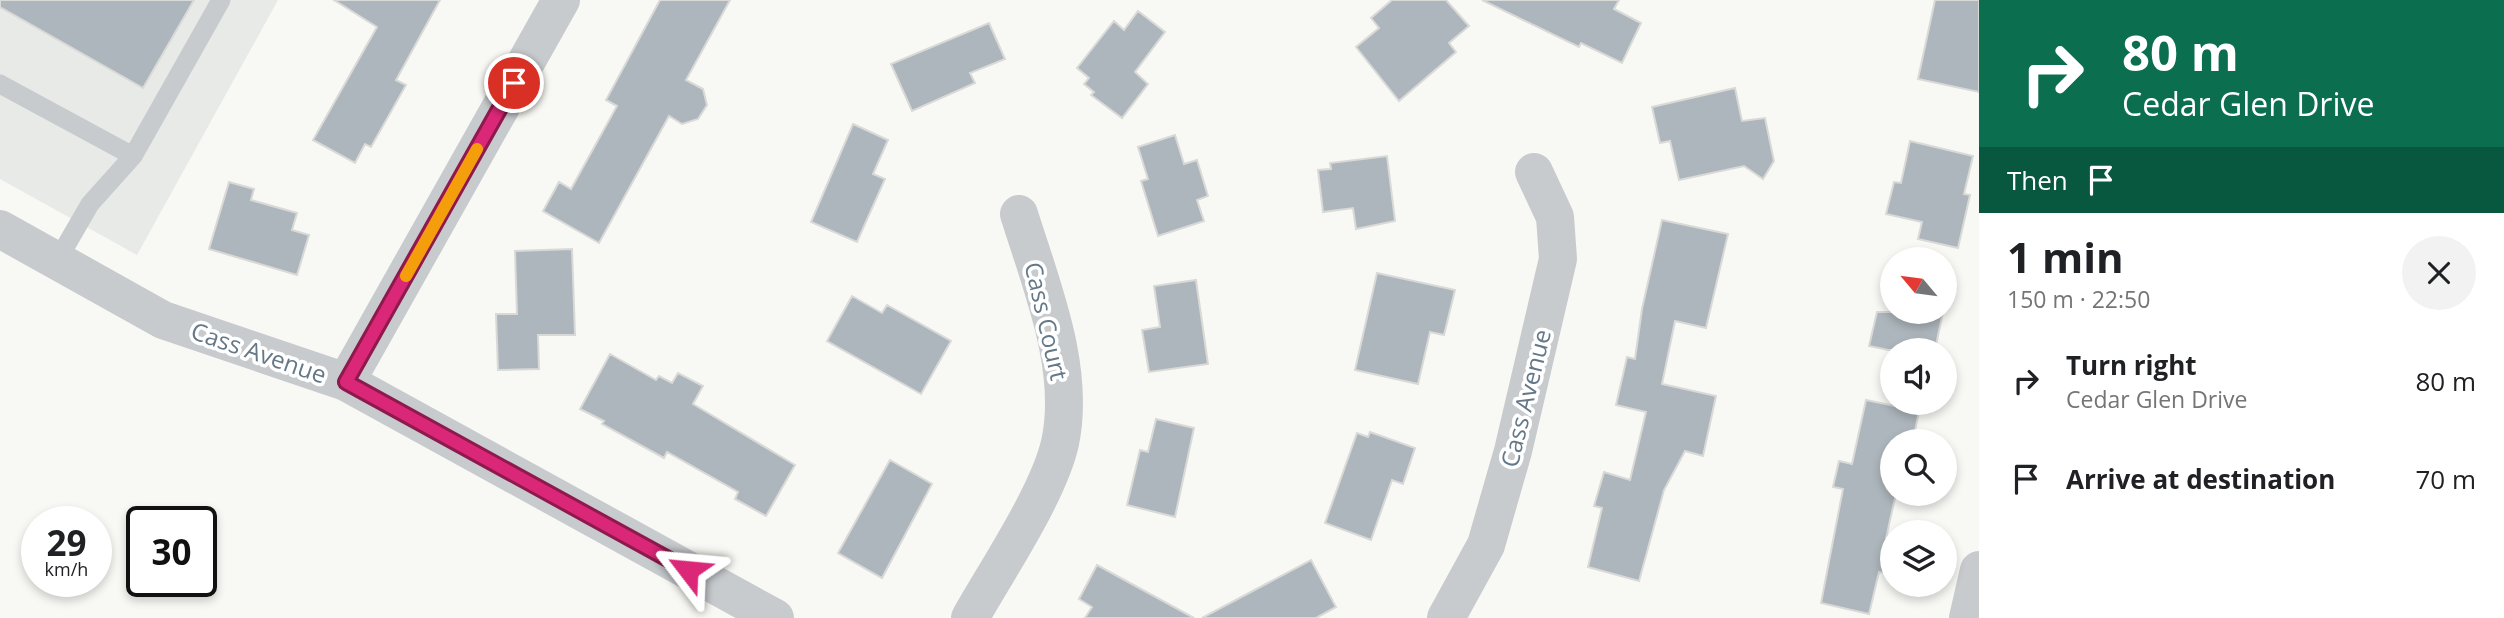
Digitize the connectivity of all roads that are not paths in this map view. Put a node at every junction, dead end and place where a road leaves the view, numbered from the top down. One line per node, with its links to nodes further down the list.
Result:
1 (221, 0): 4 (lane)
2 (561, 0): 9 (street)
3 (0, 84): 4 (lane)
4 (133, 156): 8 (lane)
5 (1534, 172): 13 (street, Cass Avenue)
6 (1020, 214): 12 (street, Cass Court)
7 (0, 229): 8 (street, Cass Avenue)
8 (57, 261): 9 (street, Cass Avenue)
9 (346, 382): 11 (street, Cass Avenue)
10 (1979, 570): 14 (street)
11 (775, 618)
12 (970, 618)
13 (1446, 618)
14 (1968, 618)

